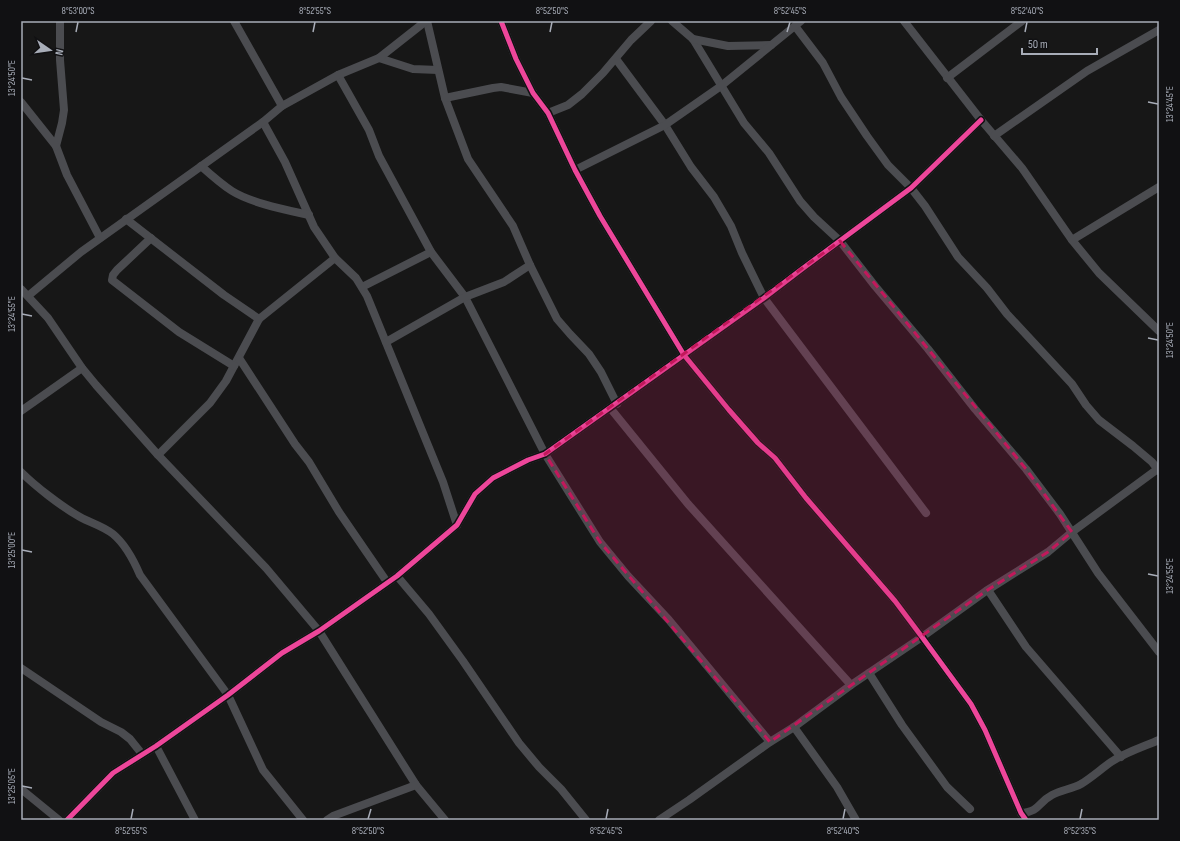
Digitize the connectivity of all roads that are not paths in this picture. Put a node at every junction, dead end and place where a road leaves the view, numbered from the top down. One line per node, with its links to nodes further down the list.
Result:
1 (60, 21): 28 (street)
2 (234, 21): 22 (street)
3 (426, 21): 13 (street); 15 (street)
4 (501, 21): 19 (street)
5 (651, 21): 14 (street)
6 (672, 21): 11 (street)
7 (904, 21): 17 (street)
8 (1022, 21): 17 (street)
9 (798, 23): 12 (street); 32 (street)
10 (1159, 30): 27 (street)
11 (693, 39): 12 (street); 18 (street)
12 (771, 45): 18 (street)
13 (379, 58): 15 (street); 16 (street)
14 (616, 59): 23 (street); 26 (street)
15 (438, 70): 20 (street)
16 (338, 75): 22 (street); 39 (street)
17 (947, 78): 24 (street)
18 (721, 86): 26 (street); 38 (street)
19 (533, 93): 20 (street); 23 (street)
20 (445, 98): 41 (street)
21 (21, 102): 28 (street)
22 (282, 106): 25 (street)
23 (548, 113): 30 (street)
24 (981, 120): 27 (street); 32 (street)
25 (262, 122): 29 (street); 33 (street)
26 (665, 125): 30 (street); 46 (street)
27 (994, 136): 37 (street)
28 (56, 146): 35 (street)
29 (201, 166): 33 (street); 34 (street)
30 (574, 170): 50 (street)
31 (1159, 187): 37 (street)
32 (911, 188): 38 (street); 58 (street)
33 (309, 215): 40 (street)
34 (126, 219): 35 (street); 36 (street)
35 (100, 238): 44 (street)
36 (151, 238): 47 (street); 52 (street)
37 (1072, 240): 48 (street)
38 (840, 241): 46 (street); 62 (street)
39 (431, 252): 42 (street); 45 (street)
40 (335, 258): 42 (street); 47 (street)
41 (530, 265): 45 (street); 54 (street)
42 (362, 287): 49 (street)
43 (21, 289): 44 (street)
44 (28, 296): 53 (street)
45 (465, 297): 49 (street); 56 (street)
46 (764, 298): 50 (street); 60 (street)
47 (259, 320): 51 (street)
48 (1159, 331)
49 (386, 342): 61 (street)
50 (684, 355): 54 (street); 67 (street)
51 (239, 358): 52 (street); 64 (street)
52 (234, 366): 57 (street)
53 (82, 368): 55 (street); 57 (street)
54 (614, 406): 56 (street); 71 (street)
55 (21, 410)
56 (545, 454): 61 (street); 75 (street)
57 (158, 455): 66 (street)
58 (1159, 469): 62 (street)
59 (21, 472): 72 (street)
60 (926, 513)
61 (457, 525): 63 (street)
62 (1072, 532): 65 (street); 68 (street)
63 (397, 576): 64 (street); 89 (street)
64 (387, 582): 66 (street)
65 (988, 590): 67 (street); 78 (street)
66 (319, 631): 72 (street); 79 (street)
67 (922, 637): 70 (street); 82 (street)
68 (1159, 652)
69 (21, 668): 77 (street)
70 (869, 673): 71 (street); 81 (street)
71 (851, 685): 73 (street)
72 (228, 695): 76 (street); 86 (street)
73 (794, 726): 75 (street); 91 (street)
74 (1159, 740): 78 (street)
75 (770, 742): 90 (street)
76 (156, 746): 77 (street); 85 (street)
77 (142, 754): 84 (street)
78 (1121, 757): 82 (street)
79 (416, 785): 87 (street); 88 (street)
80 (21, 789): 83 (street)
81 (970, 810)
82 (1020, 813): 92 (street)
83 (59, 820)
84 (67, 820)
85 (195, 820)
86 (303, 820)
87 (327, 820)
88 (445, 820)
89 (586, 820)
90 (658, 820)
91 (856, 820)
92 (1026, 820)

